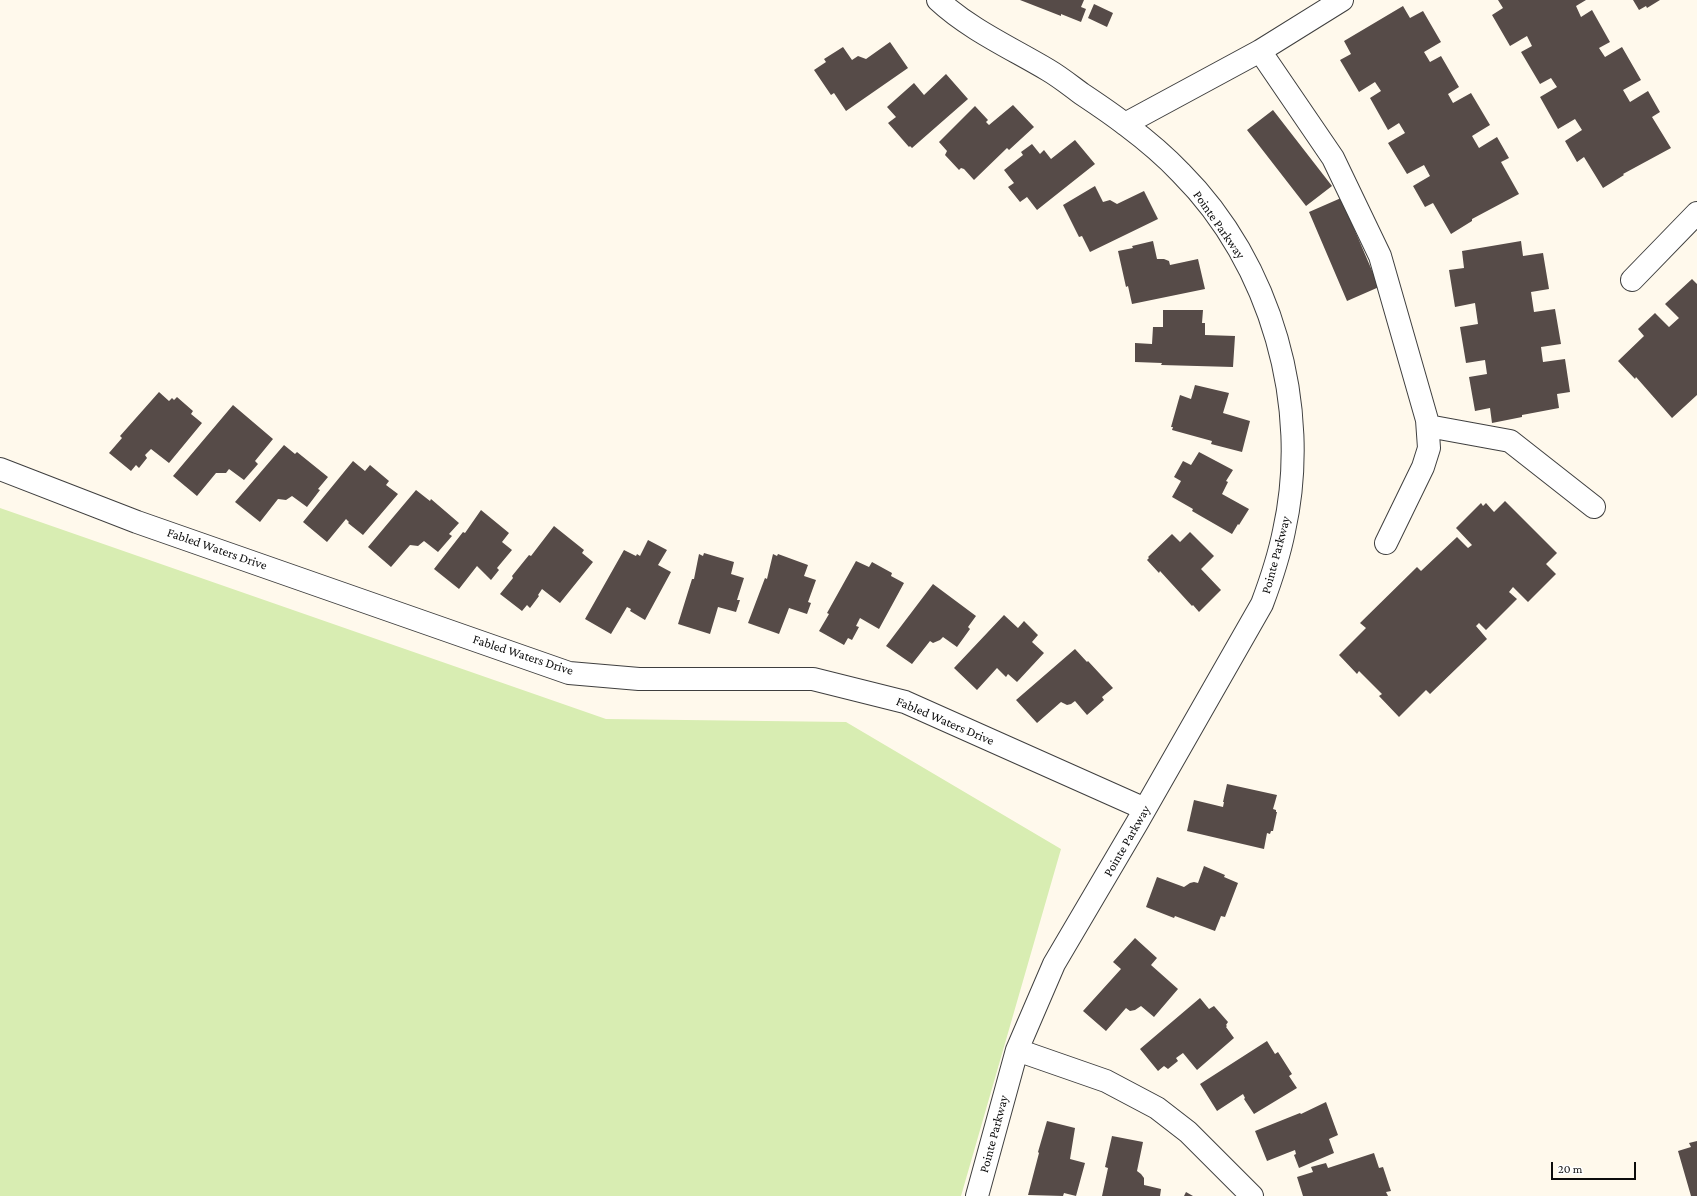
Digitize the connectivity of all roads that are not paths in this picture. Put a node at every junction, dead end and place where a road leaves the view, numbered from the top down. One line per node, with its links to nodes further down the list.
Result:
1 (938, 0): 4 (street, Pointe Parkway)
2 (1342, 0): 3 (street)
3 (1260, 51): 4 (street); 7 (street)
4 (1125, 124): 11 (street, Pointe Parkway)
5 (1697, 213): 6 (street)
6 (1632, 280)
7 (1428, 426): 9 (street); 10 (street)
8 (0, 469): 11 (street, Fabled Waters Drive)
9 (1594, 507)
10 (1386, 543)
11 (1145, 809): 12 (street, Pointe Parkway)
12 (1017, 1050): 13 (street, Pointe Parkway); 14 (street)
13 (977, 1196)
14 (1252, 1196)

